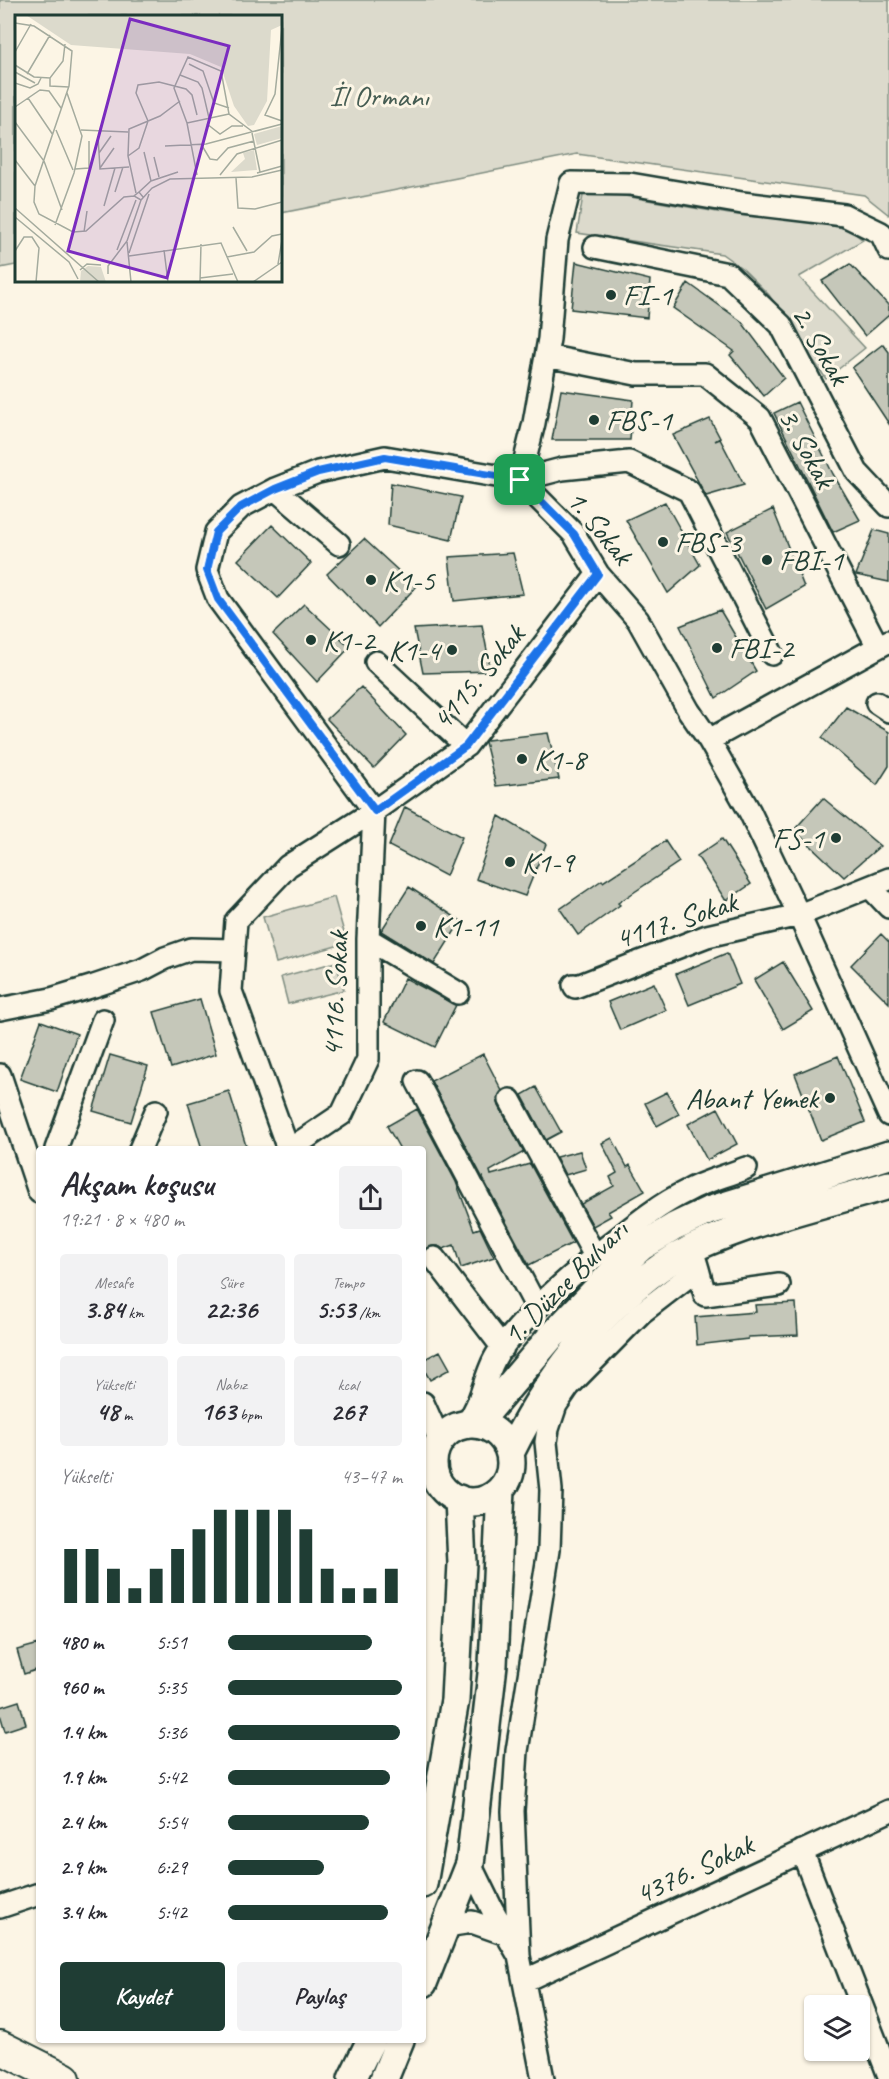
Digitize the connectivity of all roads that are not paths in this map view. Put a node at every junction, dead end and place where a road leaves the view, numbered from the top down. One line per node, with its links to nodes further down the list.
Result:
1 (596, 247): 6 (street, 2. Sokak)
2 (889, 250): 3 (street)
3 (546, 356): 4 (street); 9 (street, 3. Sokak)
4 (520, 480): 5 (street); 8 (street, 1. Sokak); 10 (street)
5 (275, 489): 7 (street); 14 (street)
6 (889, 506)
7 (339, 544)
8 (598, 574): 12 (street, 1. Sokak); 13 (street, 4115. Sokak)
9 (883, 644): 12 (street)
10 (771, 654)
11 (376, 662): 13 (street)
12 (709, 740): 17 (street, 1. Sokak)
13 (466, 746): 14 (street, 4115. Sokak)
14 (375, 811): 18 (street, 4116. Sokak); 19 (street, 4115. Sokak)
15 (879, 883): 16 (street); 17 (street, 4117. Sokak)
16 (889, 907)
17 (799, 915): 20 (street, 4117. Sokak); 28 (street, 1. Sokak)
18 (368, 939): 21 (street); 32 (street, 4116. Sokak)
19 (234, 950): 22 (street); 31 (street, 4115. Sokak)
20 (574, 985)
21 (458, 993)
22 (0, 1009)
23 (103, 1020): 29 (street)
24 (0, 1075): 35 (street)
25 (417, 1081): 41 (street)
26 (510, 1100): 37 (street)
27 (156, 1111): 30 (street)
28 (889, 1114)
29 (57, 1146)
30 (141, 1146)
31 (288, 1146)
32 (294, 1146)
33 (889, 1155): 44 (main road, 1. Düzce Bulvarı)
34 (746, 1168): 37 (street)
35 (36, 1183)
36 (889, 1185): 39 (main road, 1. Düzce Bulvarı)
37 (595, 1256): 41 (street)
38 (434, 1258): 42 (street)
39 (695, 1259): 40 (street); 45 (main road, 1. Düzce Bulvarı); 57 (street)
40 (779, 1285)
41 (537, 1308): 42 (street)
42 (503, 1347): 44 (street)
43 (426, 1421): 46 (street)
44 (471, 1424): 45 (main road); 46 (main road)
45 (510, 1454): 47 (main road)
46 (432, 1458): 48 (main road)
47 (501, 1489): 48 (main road); 51 (main road)
48 (459, 1499): 52 (main road)
49 (889, 1811): 50 (street, 4376. Sokak)
50 (802, 1851): 59 (street, 4376. Sokak); 63 (street)
51 (470, 1864): 55 (main road); 56 (street)
52 (426, 1867)
53 (36, 1895): 54 (street)
54 (0, 1907)
55 (446, 1926): 56 (street); 58 (main road)
56 (506, 1934): 57 (street)
57 (519, 1956): 59 (street)
58 (426, 1976)
59 (524, 1981): 67 (street)
60 (370, 2043): 65 (main road)
61 (399, 2043): 66 (main road)
62 (0, 2047): 64 (highway)
63 (889, 2076)
64 (64, 2079)
65 (352, 2079)
66 (384, 2079)
67 (543, 2079)

